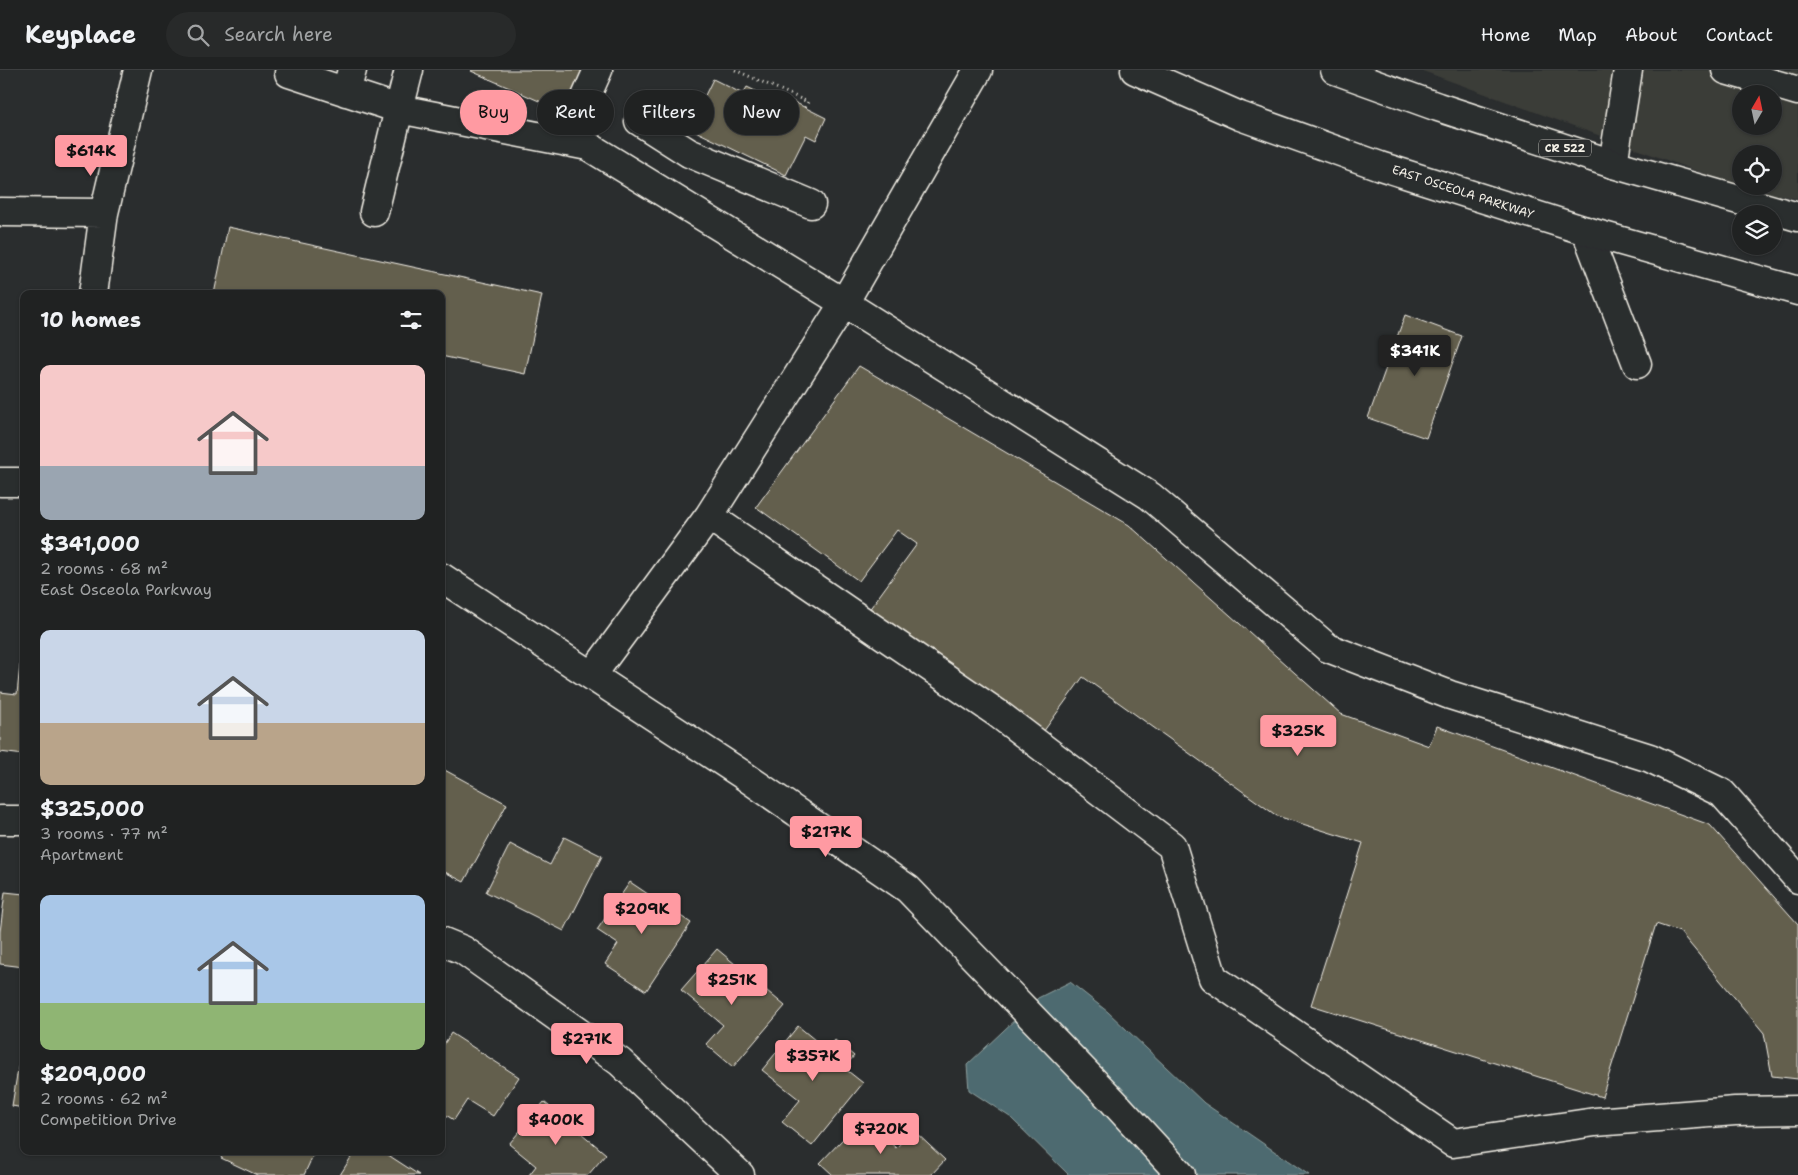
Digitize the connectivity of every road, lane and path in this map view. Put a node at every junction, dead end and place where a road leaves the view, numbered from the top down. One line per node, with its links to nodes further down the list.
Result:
1 (138, 70): 21 (street)
2 (409, 70): 14 (street)
3 (598, 70): 16 (street)
4 (735, 70): 13 (path)
5 (978, 70): 26 (street)
6 (1136, 70): 23 (street, EAST OSCEOLA PARKWAY)
7 (1335, 70): 17 (street, CR 522)
8 (1628, 70): 17 (street)
9 (1726, 70): 12 (street)
10 (289, 73): 11 (street)
11 (349, 81): 14 (street)
12 (1798, 91)
13 (805, 108)
14 (399, 109): 16 (street); 20 (street)
15 (661, 135): 18 (street)
16 (566, 142): 26 (street)
17 (1613, 164): 22 (street, CR 522)
18 (811, 204)
19 (0, 212): 21 (street)
20 (374, 212)
21 (104, 213): 24 (street)
22 (1798, 217)
23 (1586, 231): 25 (street, EAST OSCEOLA PARKWAY); 27 (street)
24 (94, 290)
25 (1798, 291)
26 (844, 303): 30 (street); 35 (street)
27 (1637, 364)
28 (0, 482): 29 (street)
29 (20, 482)
30 (709, 516): 32 (street); 37 (street)
31 (445, 580): 32 (street)
32 (592, 676): 39 (street)
33 (0, 820): 34 (street)
34 (20, 820)
35 (1798, 879)
36 (445, 943): 38 (street)
37 (1798, 1110)
38 (740, 1175)
39 (1182, 1175)

